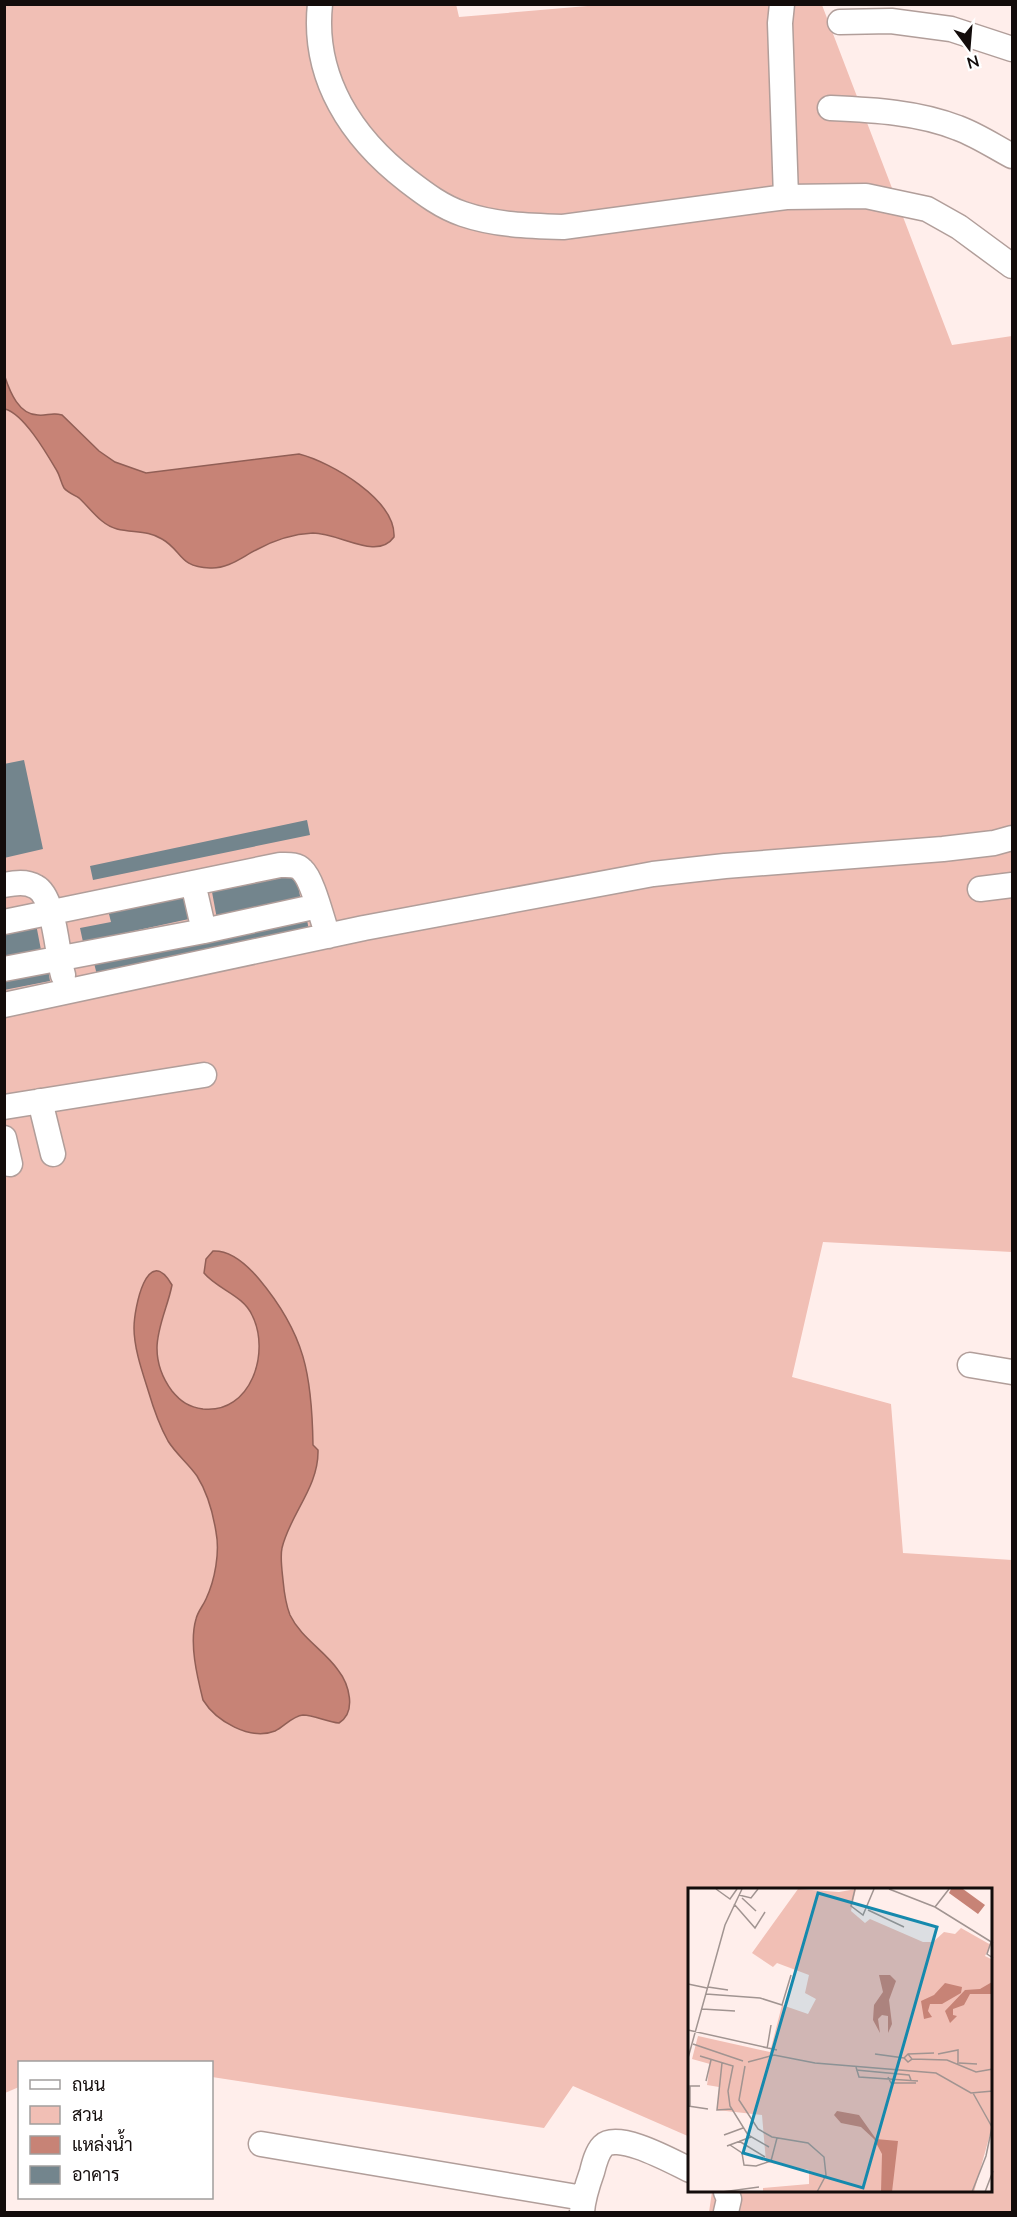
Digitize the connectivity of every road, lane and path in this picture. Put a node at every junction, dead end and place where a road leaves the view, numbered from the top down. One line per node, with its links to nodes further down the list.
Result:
1 (320, 4): 7 (street)
2 (782, 4): 7 (street)
3 (840, 22): 4 (street)
4 (1012, 49)
5 (830, 108): 6 (street)
6 (1006, 145)
7 (786, 197): 8 (street)
8 (1012, 266)
9 (1012, 838): 18 (street)
10 (193, 883): 14 (street); 15 (street); 17 (street)
11 (4, 885): 15 (street)
12 (1012, 885): 13 (street)
13 (980, 890)
14 (318, 906): 17 (street); 18 (street)
15 (51, 913): 16 (street); 19 (street)
16 (4, 922)
17 (204, 931): 19 (street)
18 (328, 936): 21 (street)
19 (59, 959): 20 (street); 21 (street)
20 (4, 969)
21 (68, 992): 22 (street)
22 (4, 1005)
23 (204, 1075): 24 (street)
24 (40, 1101): 25 (street); 27 (street)
25 (4, 1107)
26 (4, 1138): 28 (street)
27 (53, 1154)
28 (10, 1164)
29 (970, 1365): 30 (street)
30 (1012, 1372)
31 (261, 2144): 34 (street)
32 (688, 2169): 34 (street)
33 (726, 2193): 35 (street)
34 (583, 2205)
35 (726, 2212)

